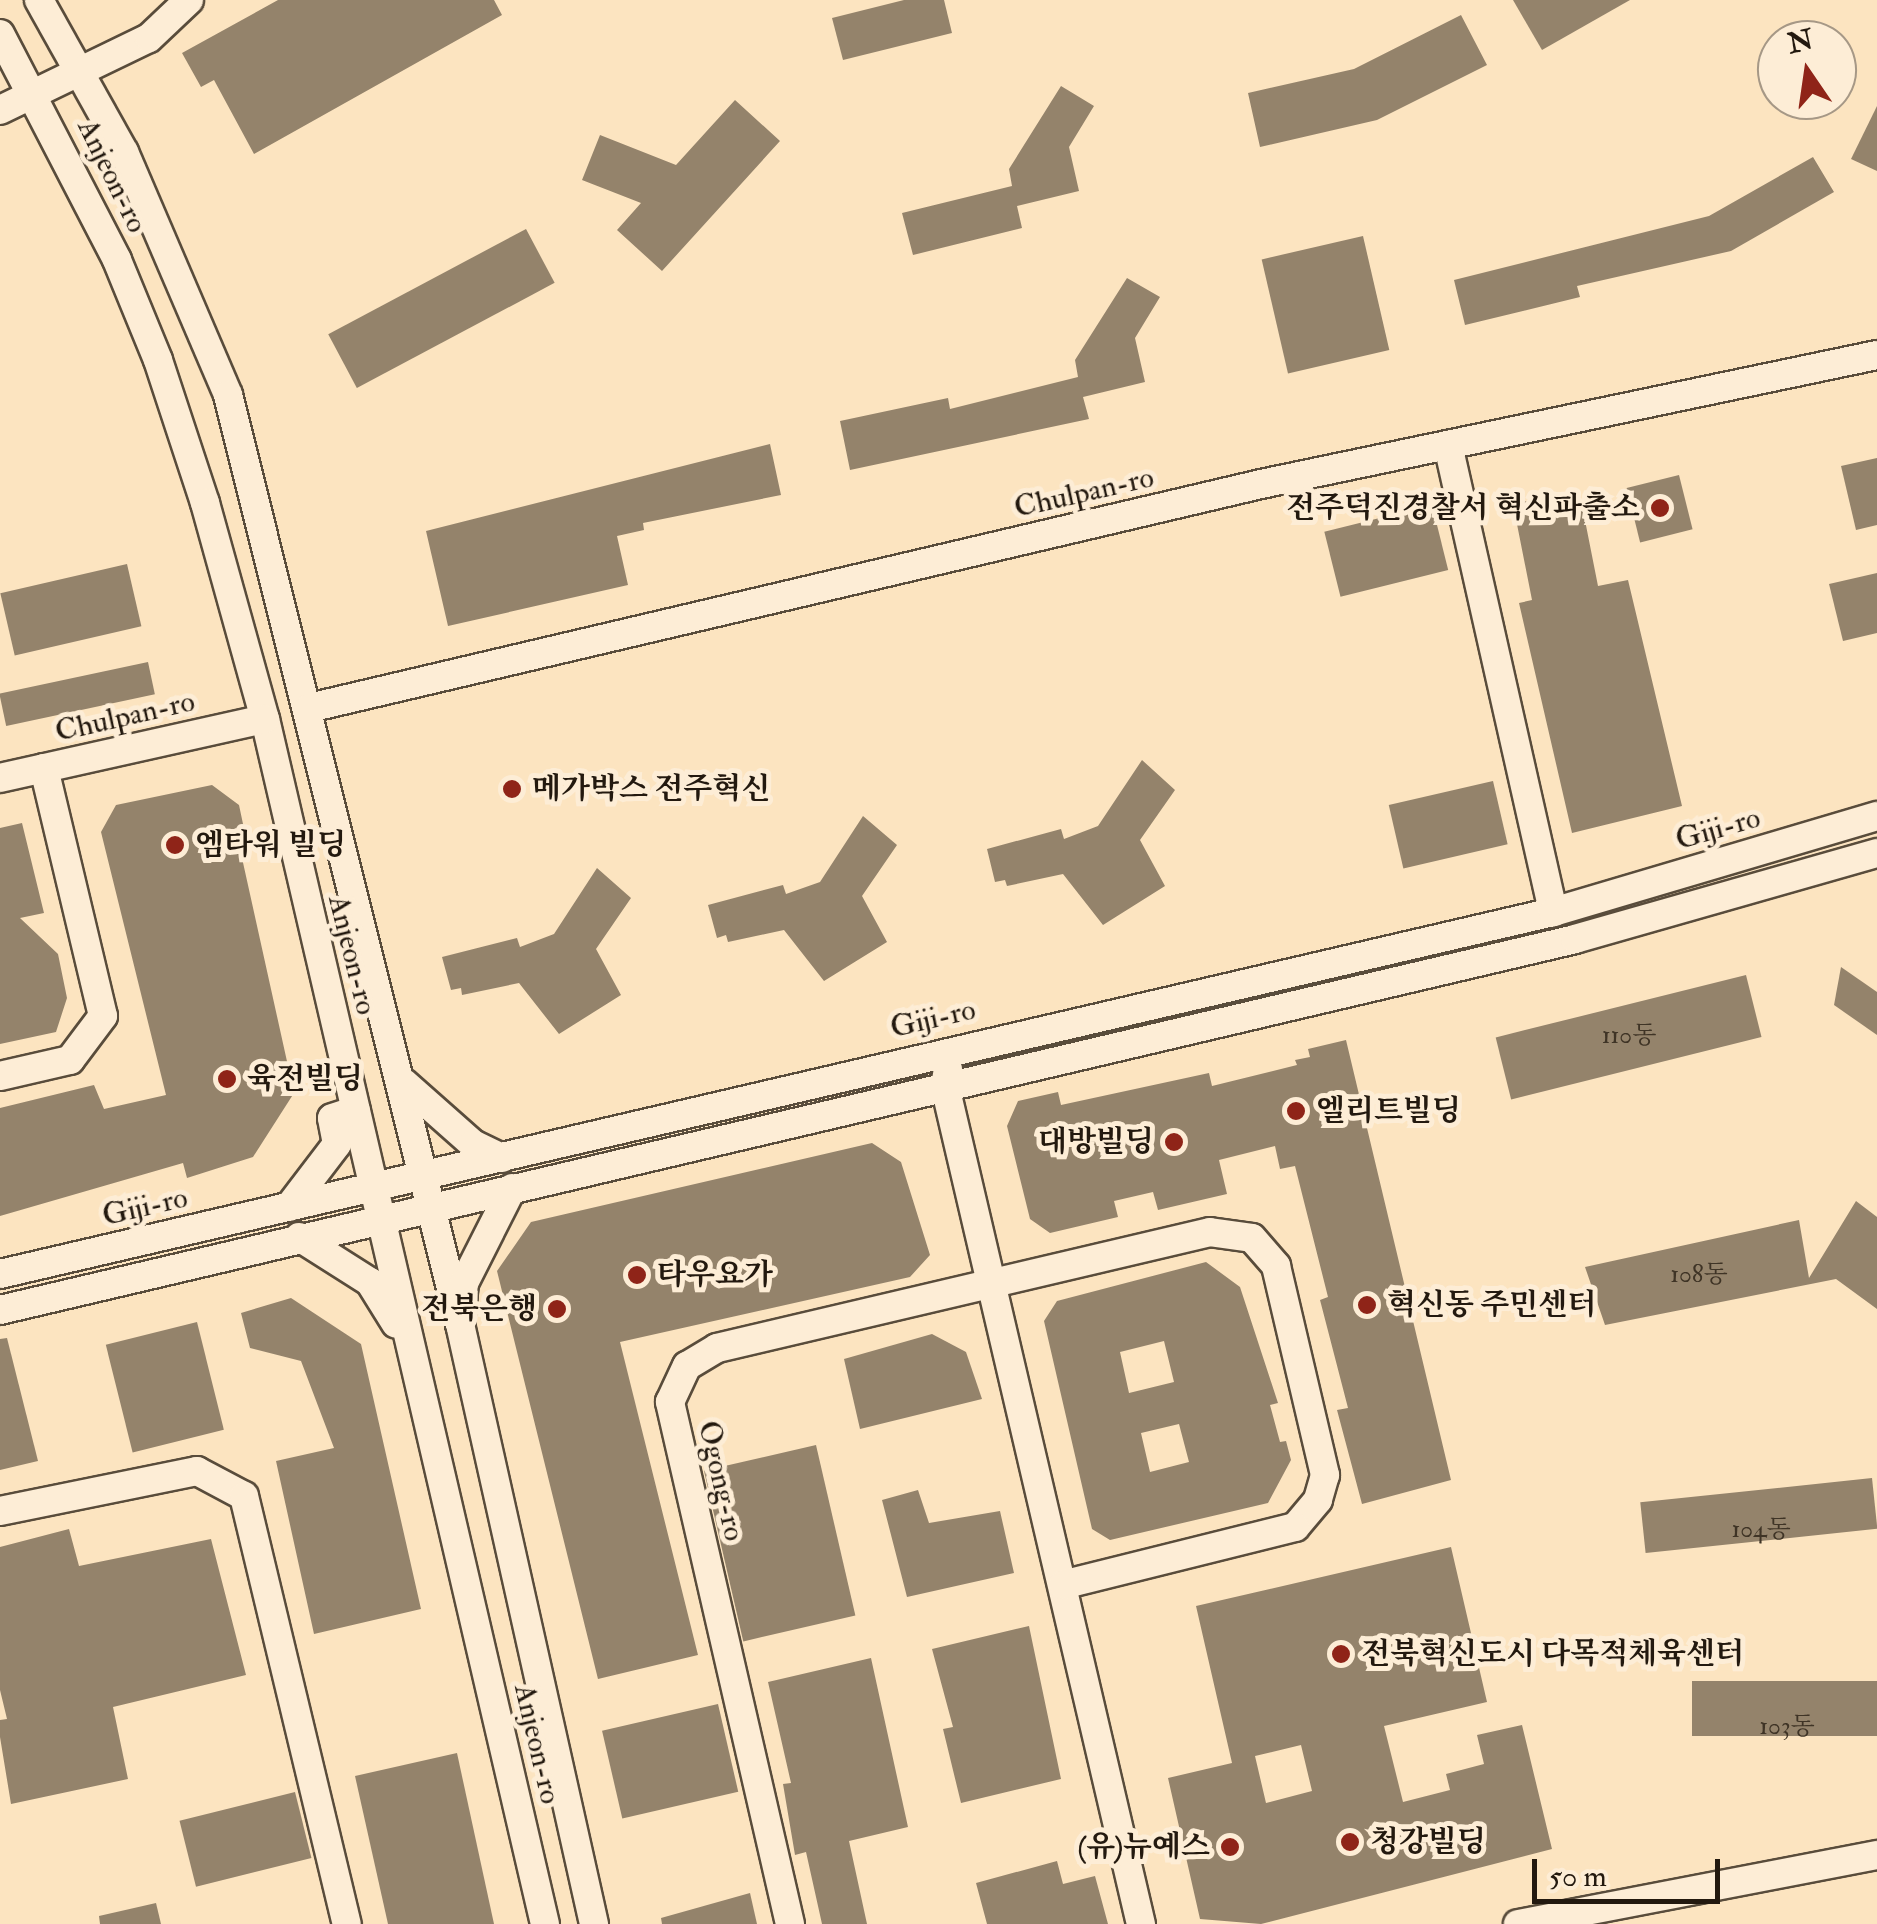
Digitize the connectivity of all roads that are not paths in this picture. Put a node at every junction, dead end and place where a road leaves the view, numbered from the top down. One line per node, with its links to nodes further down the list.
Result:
1 (39, 0): 4 (street, Anjeon-ro)
2 (189, 0): 4 (street)
3 (0, 34): 5 (street, Anjeon-ro)
4 (80, 70): 5 (street); 9 (street, Anjeon-ro)
5 (36, 92): 6 (street); 10 (street, Anjeon-ro)
6 (0, 110)
7 (1877, 355): 8 (street, Chulpan-ro)
8 (1448, 445): 9 (street, Chulpan-ro); 15 (street)
9 (310, 708): 18 (street, Anjeon-ro)
10 (265, 719): 11 (street, Chulpan-ro); 20 (street, Anjeon-ro)
11 (44, 768): 12 (street, Chulpan-ro); 17 (street)
12 (0, 778)
13 (1877, 816): 15 (street, Giji-ro)
14 (1877, 853): 19 (street)
15 (1553, 912): 16 (street, Giji-ro)
16 (953, 1047): 19 (street); 21 (street, Giji-ro)
17 (0, 1076)
18 (404, 1082): 21 (street); 22 (street, Anjeon-ro)
19 (944, 1086): 24 (street); 30 (street)
20 (356, 1110): 23 (street, Anjeon-ro); 25 (street)
21 (502, 1158): 22 (street, Giji-ro)
22 (426, 1175): 23 (street, Giji-ro); 26 (street, Anjeon-ro)
23 (373, 1188): 25 (street, Giji-ro); 27 (street, Anjeon-ro)
24 (512, 1188): 26 (street); 32 (street)
25 (289, 1207): 29 (street, Giji-ro)
26 (434, 1208): 27 (street); 32 (street, Anjeon-ro)
27 (380, 1218): 28 (street); 33 (street, Anjeon-ro)
28 (299, 1238): 31 (street); 33 (street)
29 (0, 1274)
30 (993, 1284): 35 (street); 35 (street, Ogong-ro); 40 (street, Ogong-ro)
31 (0, 1310)
32 (460, 1324): 39 (street, Anjeon-ro)
33 (409, 1346): 38 (street, Anjeon-ro)
34 (0, 1511): 37 (street)
35 (1063, 1585): 41 (street)
36 (1877, 1855): 42 (street)
37 (347, 1924)
38 (544, 1924)
39 (594, 1924)
40 (790, 1924)
41 (1142, 1924)
42 (1518, 1924)

